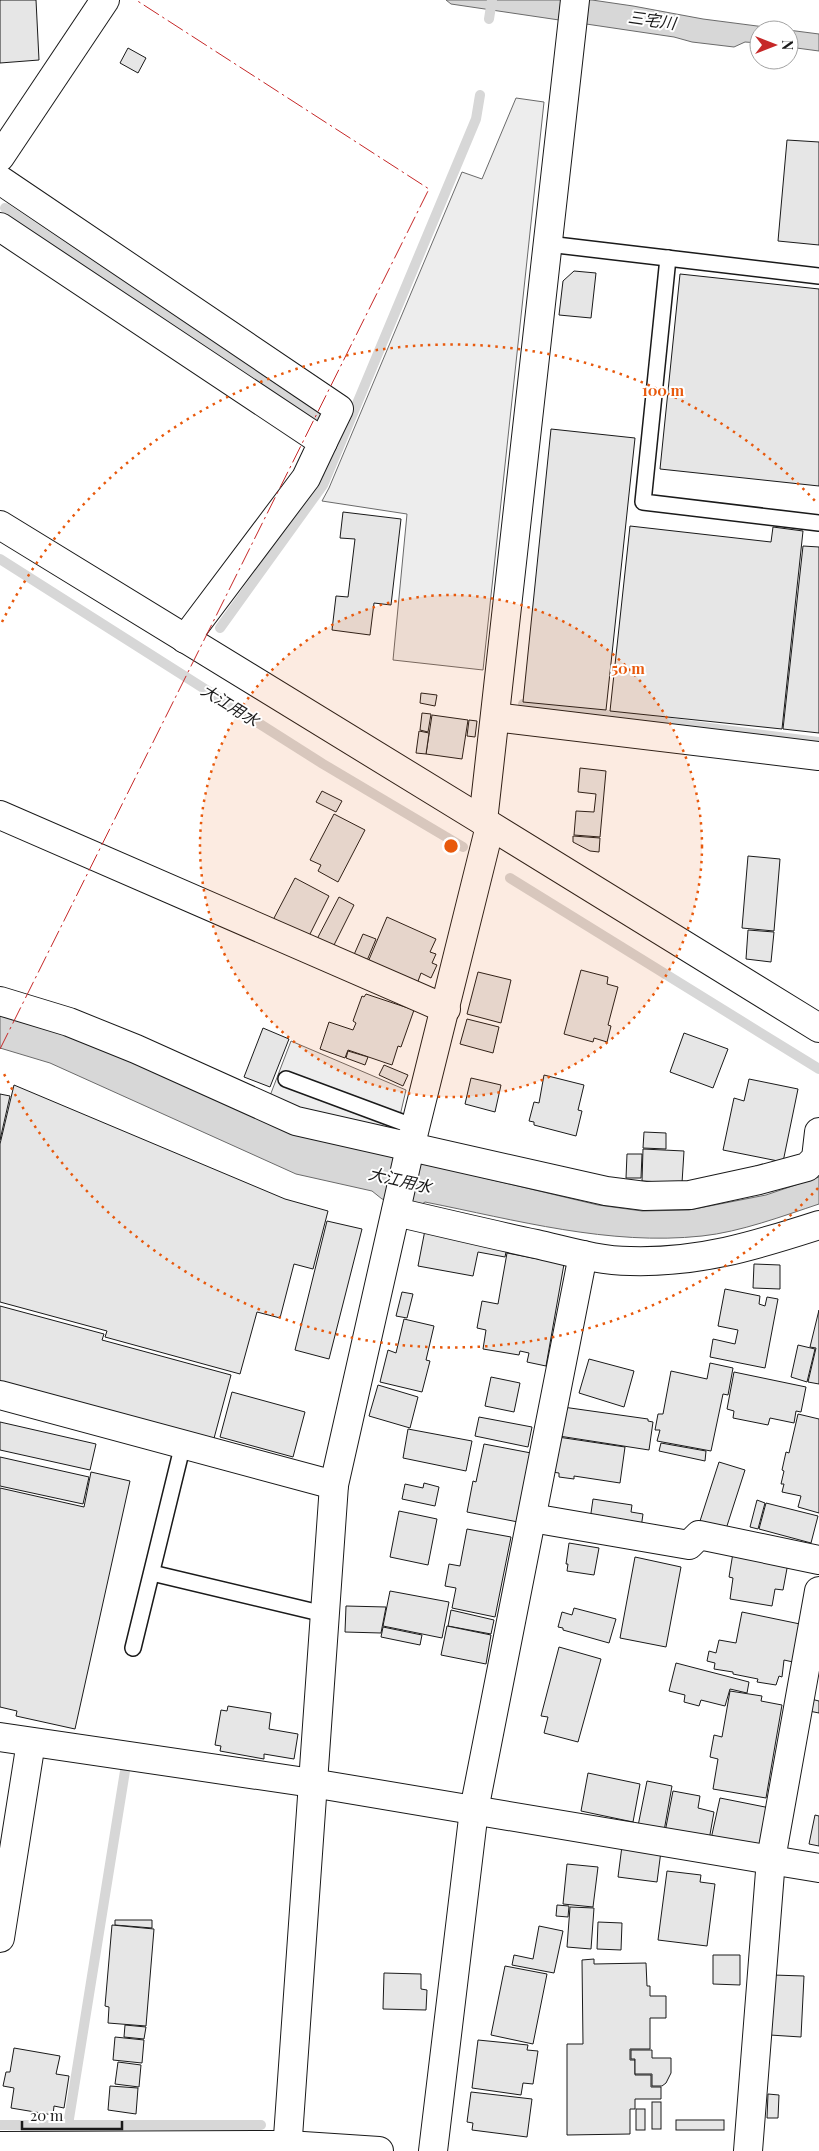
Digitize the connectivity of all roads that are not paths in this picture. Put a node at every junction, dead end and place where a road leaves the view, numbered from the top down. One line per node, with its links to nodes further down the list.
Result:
1 (106, 0): 3 (street)
2 (575, 0): 6 (street)
3 (0, 157)
4 (0, 180): 9 (street)
5 (0, 227): 9 (street)
6 (548, 244): 7 (lane); 13 (street)
7 (668, 258): 8 (lane); 10 (lane)
8 (819, 276)
9 (323, 442): 12 (street)
10 (819, 523)
11 (0, 525): 12 (street)
12 (185, 639): 16 (street)
13 (495, 717): 14 (street); 16 (street)
14 (819, 756)
15 (0, 815): 18 (street)
16 (487, 824): 18 (street); 19 (street)
17 (0, 1001): 22 (street)
18 (446, 1009): 22 (street)
19 (819, 1028)
20 (286, 1080): 22 (lane)
21 (819, 1132): 22 (street)
22 (411, 1143): 23 (street)
23 (396, 1209): 25 (street); 28 (street)
24 (819, 1225): 25 (street)
25 (583, 1255): 29 (street)
26 (0, 1395): 27 (street)
27 (183, 1444): 28 (street); 31 (lane)
28 (334, 1485): 33 (street)
29 (532, 1518): 30 (street); 39 (street)
30 (819, 1560)
31 (152, 1573): 33 (lane); 35 (lane)
32 (819, 1591): 34 (street)
33 (324, 1614): 38 (street)
34 (816, 1623): 40 (street)
35 (133, 1648)
36 (0, 1737): 37 (street)
37 (31, 1742): 38 (street); 42 (street)
38 (312, 1783): 39 (street); 45 (street)
39 (474, 1810): 40 (street); 47 (street)
40 (771, 1859): 41 (street); 48 (street)
41 (819, 1868)
42 (0, 1938)
43 (0, 2146): 44 (street)
44 (116, 2148): 45 (street)
45 (287, 2148): 46 (street)
46 (379, 2151)
47 (433, 2151)
48 (748, 2151)

